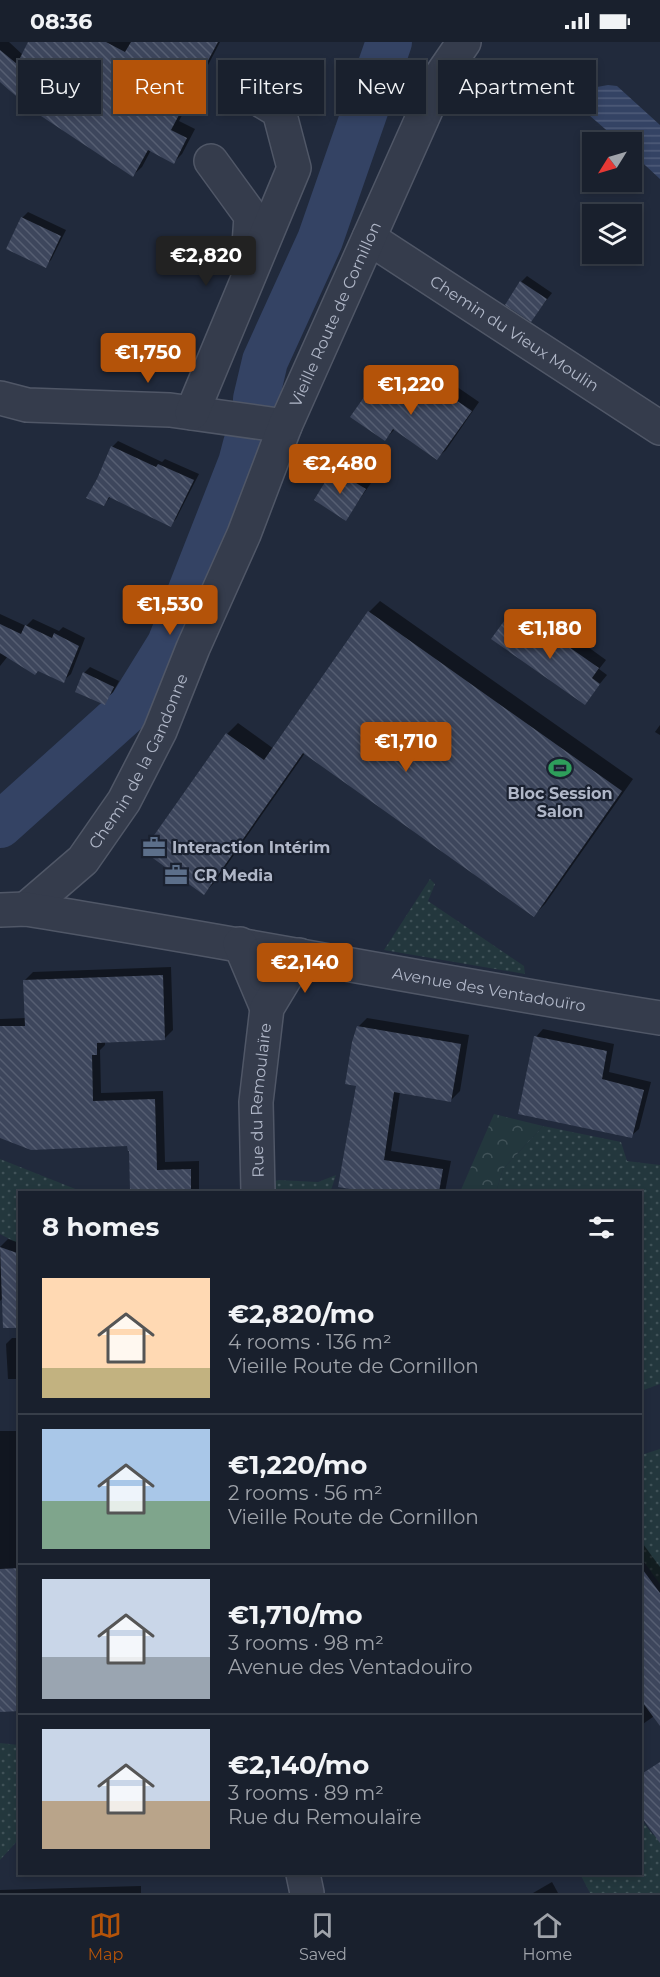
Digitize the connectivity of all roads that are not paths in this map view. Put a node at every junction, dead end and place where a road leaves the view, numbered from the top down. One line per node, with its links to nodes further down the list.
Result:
1 (464, 42): 4 (street, Vieille Route de Cornillon)
2 (280, 114): 6 (street)
3 (211, 161): 6 (street)
4 (369, 238): 7 (street, Vieille Route de Cornillon); 8 (street, Chemin du Vieux Moulin)
5 (0, 398): 6 (street, Vieille Route de Cornillon)
6 (181, 412): 7 (street, Vieille Route de Cornillon)
7 (285, 426): 9 (street, Chemin de la Gandonne)
8 (660, 428)
9 (83, 860): 10 (street, Chemin de la Gandonne); 11 (street, Chemin de la Gandonne)
10 (13, 909): 11 (street, Avenue des Ventadouïro)
11 (87, 919): 12 (street, Avenue des Ventadouïro)
12 (240, 944): 13 (street, Avenue des Ventadouïro); 14 (street, Rue du Remoulaïre)
13 (299, 955): 14 (street, Rue du Remoulaïre); 15 (street, Avenue des Ventadouïro)
14 (267, 1008): 16 (street, Rue du Remoulaïre)
15 (660, 1018)
16 (258, 1191)
17 (303, 1875): 18 (street)
18 (307, 1893)

